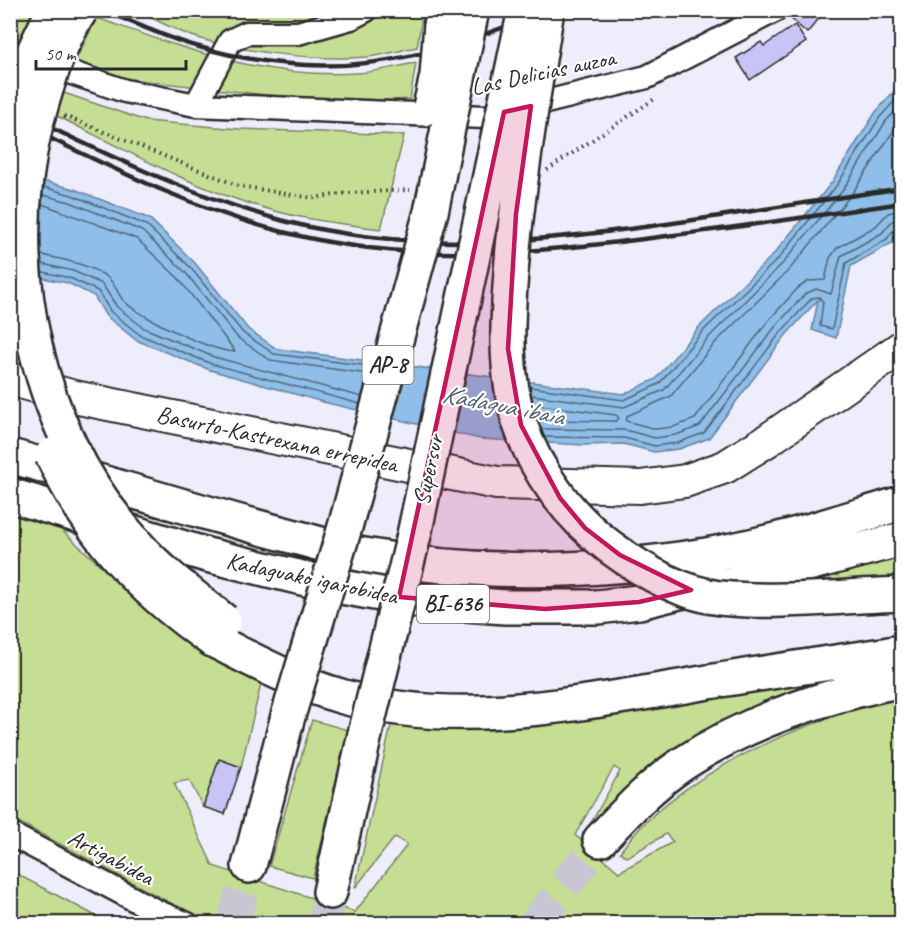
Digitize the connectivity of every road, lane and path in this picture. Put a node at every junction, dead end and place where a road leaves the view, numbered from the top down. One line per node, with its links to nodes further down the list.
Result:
1 (54, 10): 13 (highway, bridge)
2 (81, 10): 25 (highway, bridge)
3 (366, 10): 11 (street)
4 (442, 10): 18 (highway, bridge)
5 (472, 10): 18 (highway, AP-8, bridge)
6 (525, 10): 32 (highway, Supersur / AP-8, bridge)
7 (547, 10): 24 (highway, bridge)
8 (776, 10): 11 (street, Las Delicias auzoa)
9 (10, 52): 11 (street, Las Delicias auzoa)
10 (661, 95): 14 (path)
11 (196, 105)
12 (53, 112): 15 (path)
13 (10, 119)
14 (538, 174)
15 (422, 189)
16 (10, 344): 25 (highway, bridge)
17 (902, 346): 19 (street, Basurto-Kastrexana errepidea)
18 (392, 352): 31 (highway, AP-8, bridge)
19 (10, 379)
20 (10, 456): 22 (highway, Kadaguako igarobidea / BI-636)
21 (10, 495): 23 (highway, Kadaguako igarobidea / BI-636)
22 (902, 503)
23 (902, 539)
24 (902, 594)
25 (218, 630): 28 (highway)
26 (902, 630): 28 (highway)
27 (900, 670): 28 (highway); 30 (highway)
28 (604, 689)
29 (10, 834): 33 (street, Artigabidea)
30 (600, 840)
31 (249, 866)
32 (330, 892)
33 (188, 924)

